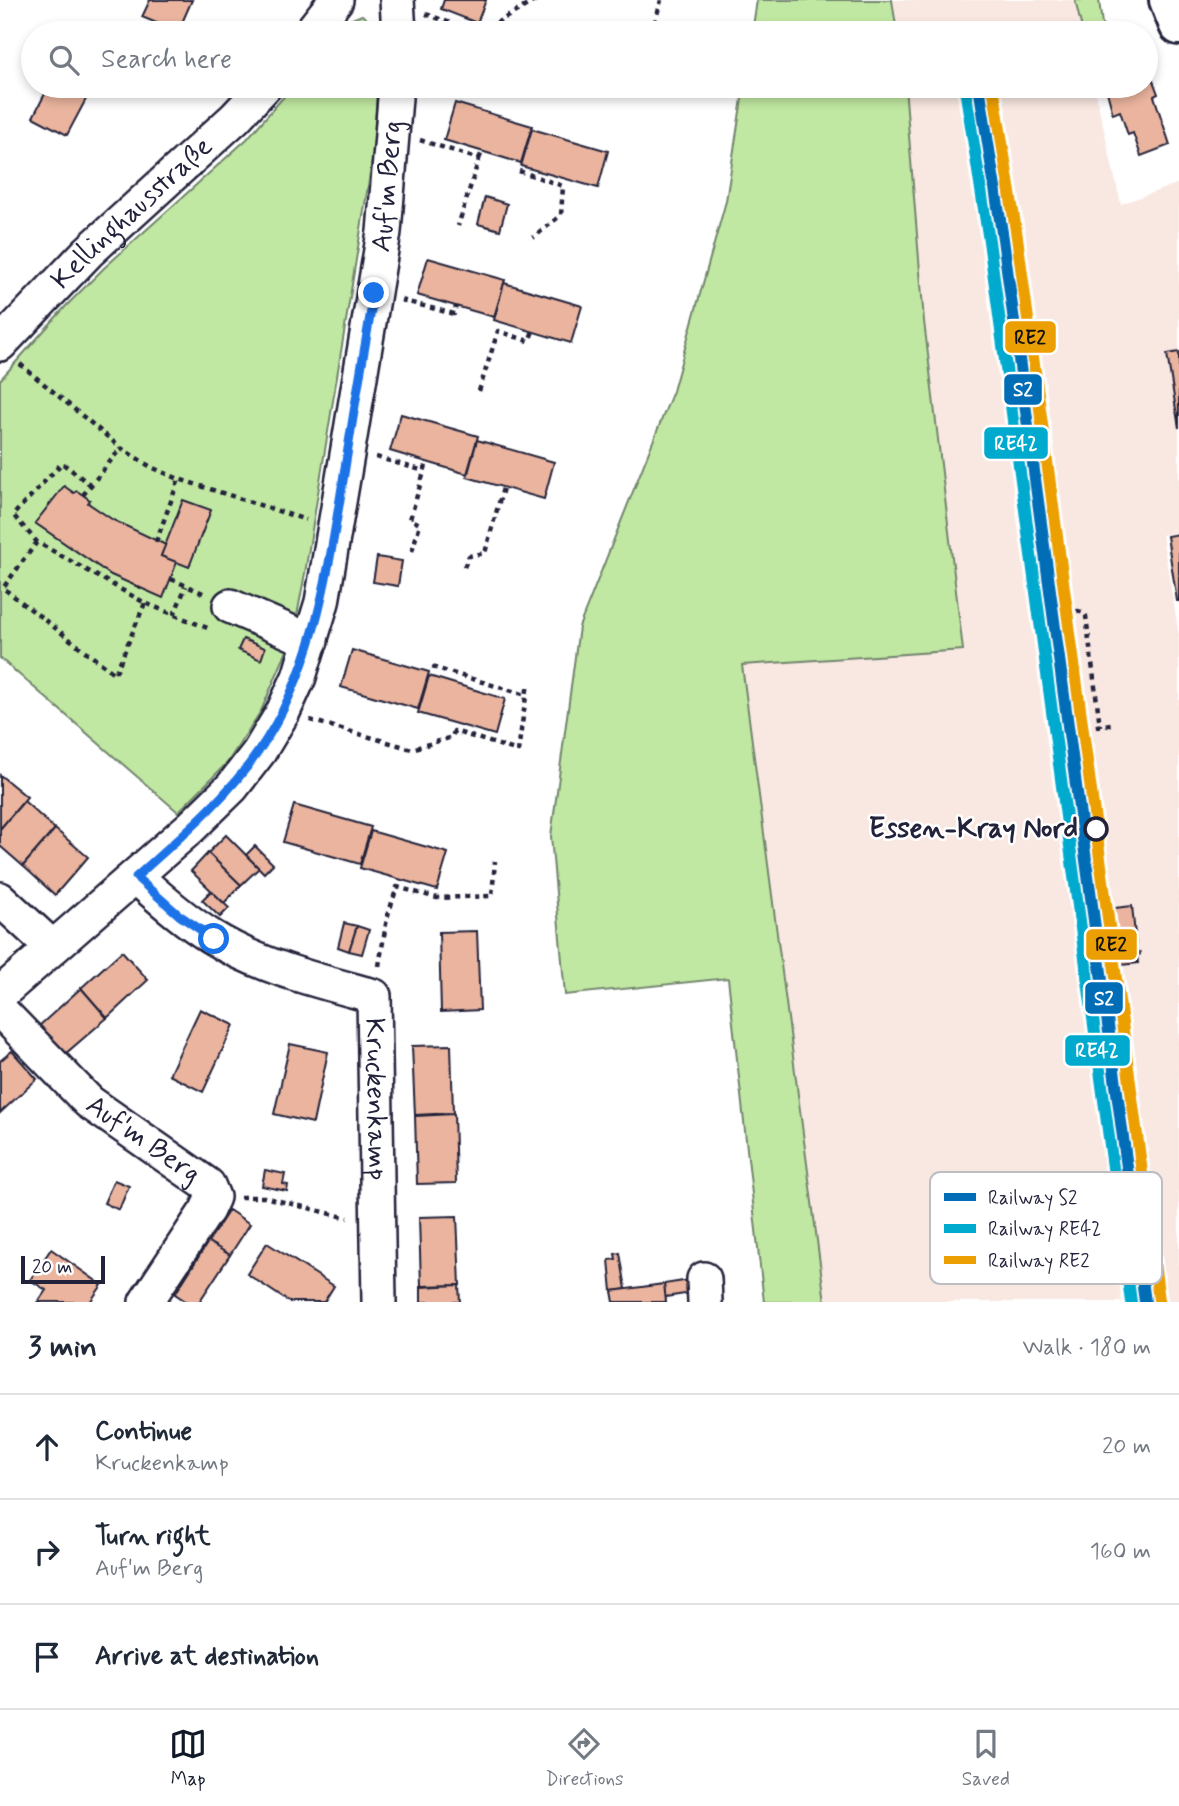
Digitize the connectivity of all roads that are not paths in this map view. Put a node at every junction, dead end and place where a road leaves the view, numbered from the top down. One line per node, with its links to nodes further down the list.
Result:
1 (336, 0): 3 (street)
2 (1170, 0): 4 (main road)
3 (319, 21)
4 (1179, 25)
5 (254, 98): 7 (street, Kellinghausstraße)
6 (395, 98): 9 (street, Auf'm Berg)
7 (5, 350)
8 (224, 619): 9 (street)
9 (311, 641): 10 (street, Auf'm Berg)
10 (136, 877): 12 (street, Auf'm Berg); 16 (street, Kruckenkamp)
11 (0, 899): 12 (street)
12 (52, 947): 13 (street, Auf'm Berg)
13 (0, 994)
14 (0, 1010): 15 (street, Auf'm Berg)
15 (152, 1293)
16 (379, 1302)

